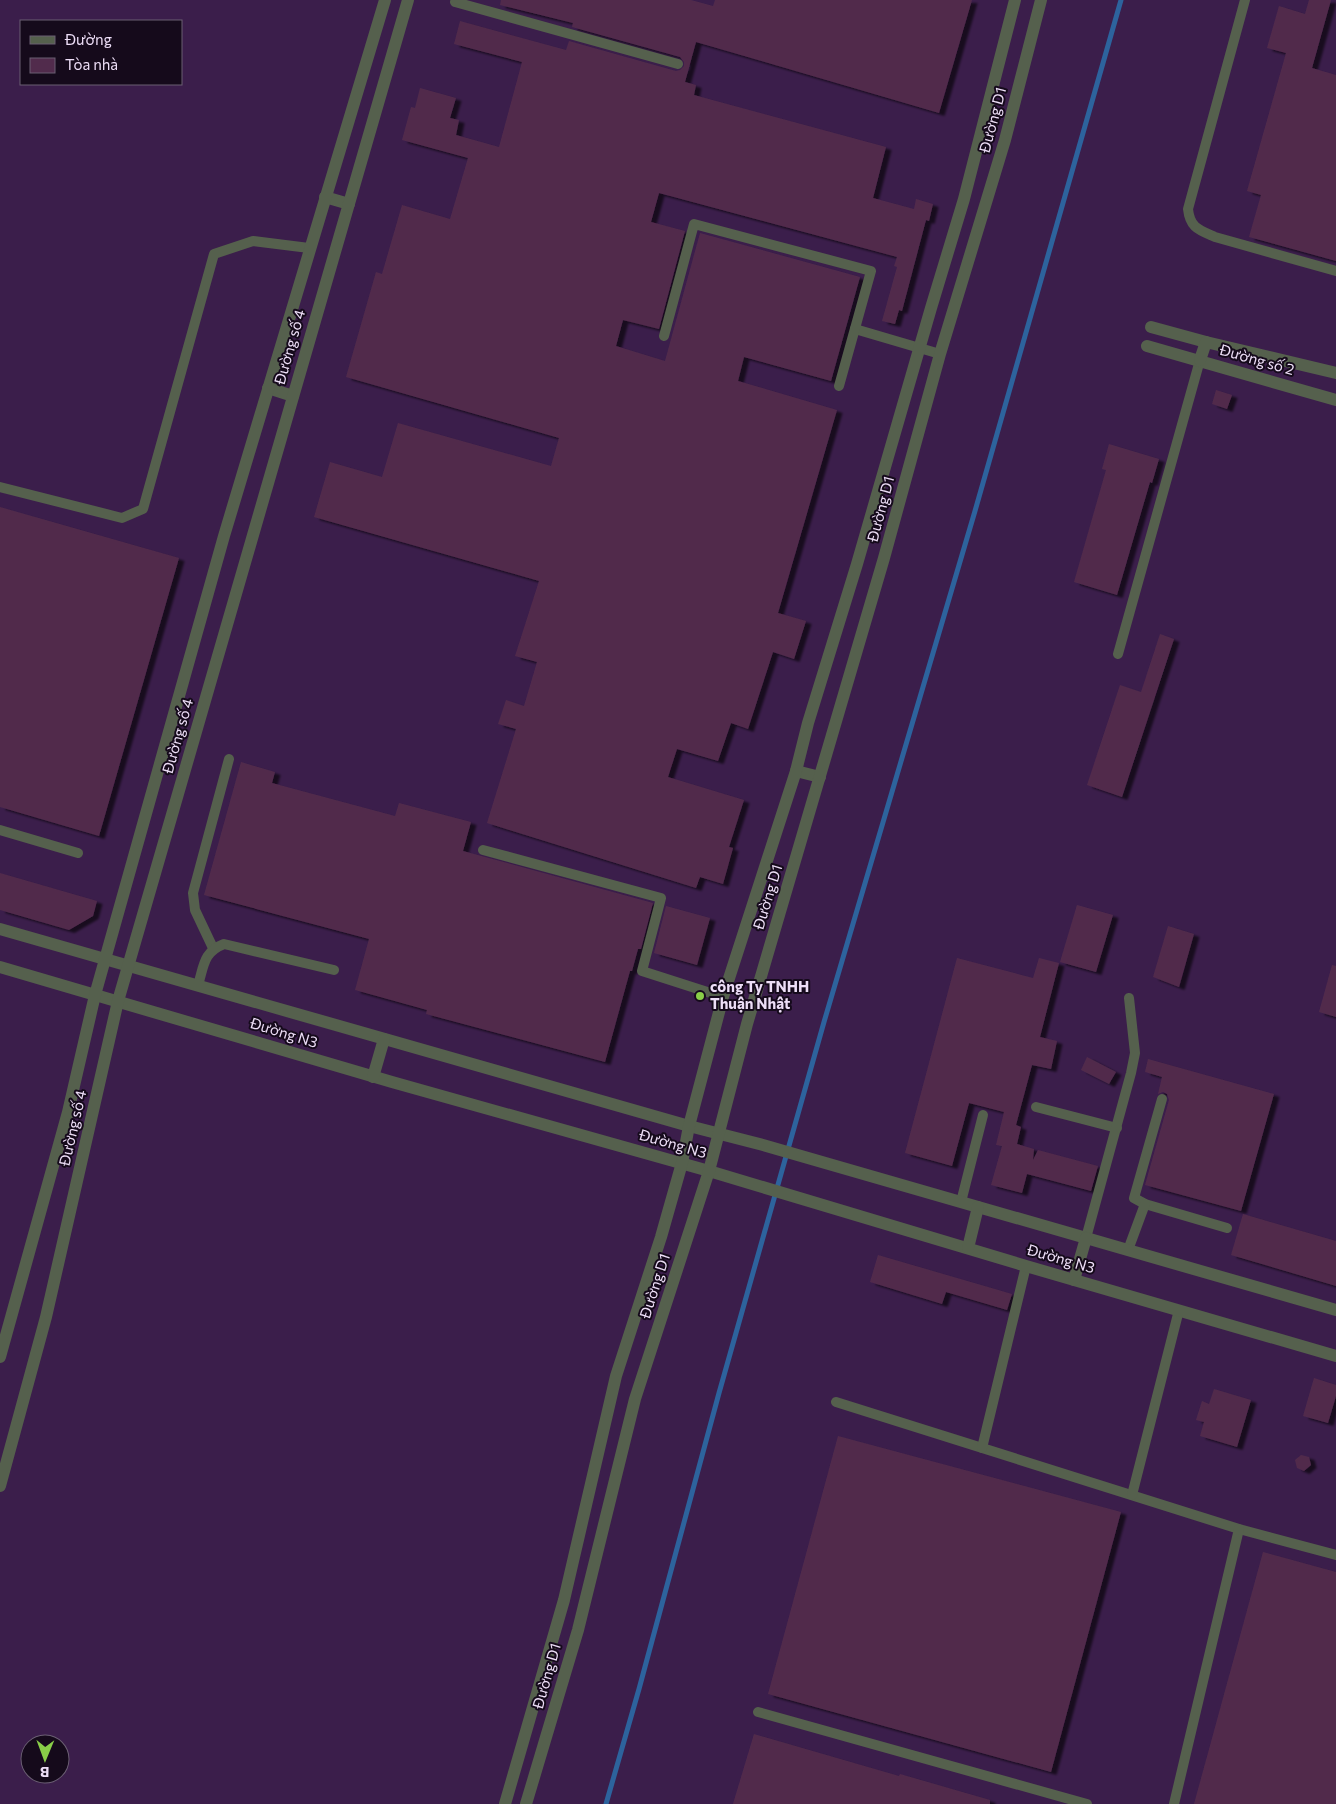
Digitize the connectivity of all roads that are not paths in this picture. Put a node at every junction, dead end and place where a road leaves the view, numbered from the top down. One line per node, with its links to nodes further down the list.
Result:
1 (385, 0): 8 (street, Đường số 4)
2 (408, 0): 9 (street, Đường số 4)
3 (456, 0): 7 (lane)
4 (1015, 0): 17 (street, Đường D1)
5 (1041, 0): 18 (street, Đường D1)
6 (1245, 0): 11 (lane)
7 (678, 64)
8 (325, 197): 9 (street); 10 (street, Đường số 4)
9 (349, 204): 23 (street, Đường số 4)
10 (309, 248): 22 (street, Đường số 4); 25 (lane)
11 (1336, 271)
12 (1151, 327): 15 (street)
13 (855, 329): 14 (lane); 17 (lane); 21 (lane)
14 (664, 336)
15 (1206, 342): 19 (street, Đường số 2); 20 (street, Đường số 2)
16 (1147, 346): 19 (street)
17 (920, 348): 18 (lane); 28 (street, Đường D1)
18 (940, 354): 29 (street, Đường D1)
19 (1200, 360): 24 (street, Đường số 2); 26 (lane)
20 (1336, 373)
21 (840, 386)
22 (268, 388): 23 (street); 35 (street, Đường số 4)
23 (293, 396): 36 (street, Đường số 4)
24 (1336, 400)
25 (0, 487)
26 (1118, 654)
27 (229, 759): 34 (lane)
28 (796, 771): 29 (street); 41 (street, Đường D1)
29 (820, 778): 51 (street, Đường D1)
30 (0, 830): 32 (lane)
31 (482, 850): 41 (lane)
32 (78, 853)
33 (0, 928): 35 (street, Đường N3)
34 (213, 948): 38 (lane); 39 (lane)
35 (107, 959): 36 (street, Đường N3); 40 (street, Đường số 4)
36 (130, 965): 39 (street, Đường N3); 43 (street, Đường số 4)
37 (0, 967): 40 (street, Đường N3)
38 (334, 970)
39 (198, 985): 44 (street, Đường N3)
40 (95, 995): 43 (street, Đường N3); 66 (street, Đường số 4)
41 (723, 997): 49 (street, Đường D1)
42 (1129, 998): 50 (lane)
43 (118, 1001): 45 (street, Đường N3); 69 (street, Đường số 4)
44 (384, 1039): 45 (street); 49 (street, Đường N3)
45 (373, 1077): 52 (street, Đường N3)
46 (1162, 1099): 55 (lane)
47 (1036, 1108): 50 (lane)
48 (983, 1115): 54 (lane)
49 (689, 1126): 51 (street, Đường N3); 52 (street, Đường D1)
50 (1117, 1128): 58 (lane)
51 (719, 1132): 53 (street, Đường D1); 54 (street, Đường N3)
52 (682, 1163): 53 (street, Đường N3); 75 (street, Đường D1)
53 (710, 1171): 59 (street, Đường N3); 76 (street, Đường D1)
54 (961, 1202): 56 (street, Đường N3)
55 (1144, 1204): 57 (lane); 60 (lane)
56 (978, 1208): 58 (street, Đường N3); 59 (street)
57 (1226, 1228)
58 (1086, 1238): 60 (street, Đường N3); 62 (street)
59 (968, 1248): 61 (street, Đường N3)
60 (1128, 1250): 64 (street, Đường N3)
61 (1026, 1266): 62 (street, Đường N3); 68 (lane)
62 (1074, 1280): 63 (street, Đường N3)
63 (1178, 1310): 65 (street, Đường N3); 70 (lane)
64 (1336, 1310)
65 (1336, 1356)
66 (0, 1357)
67 (836, 1402): 68 (lane)
68 (982, 1448): 70 (lane)
69 (0, 1486)
70 (1132, 1495): 71 (lane)
71 (1239, 1528): 72 (lane); 78 (lane)
72 (1336, 1555)
73 (758, 1712): 74 (lane)
74 (1060, 1800): 77 (lane)
75 (505, 1804)
76 (526, 1804)
77 (1087, 1804)
78 (1174, 1804)

